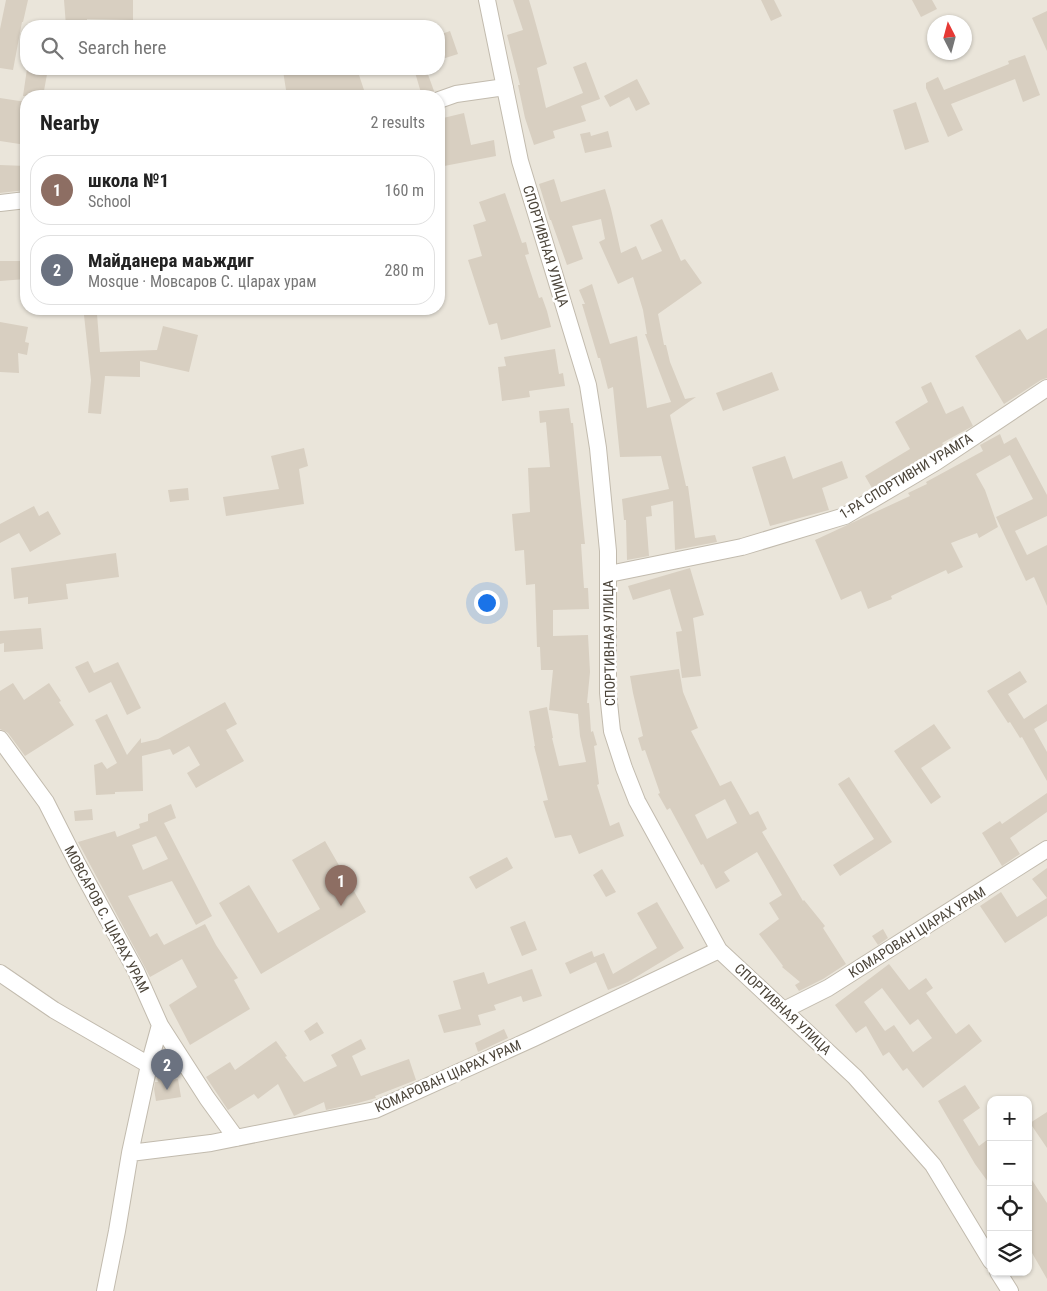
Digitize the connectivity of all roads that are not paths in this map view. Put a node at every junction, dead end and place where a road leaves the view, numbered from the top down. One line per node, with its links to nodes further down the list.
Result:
1 (487, 0): 2 (street, СПОРТИВНАЯ УЛИЦА)
2 (505, 87): 3 (street); 7 (street, СПОРТИВНАЯ УЛИЦА)
3 (445, 98)
4 (20, 201): 5 (street)
5 (0, 203)
6 (1047, 388): 7 (street, 1-РА СПОРТИВНИ УРАМГА)
7 (609, 574): 10 (street, СПОРТИВНАЯ УЛИЦА)
8 (0, 739): 13 (street, МОВСАРОВ С. ЦIАРАХ УРАМ)
9 (1047, 849): 12 (street, КОМАРОВАН ЦIАРАХ УРАМ)
10 (720, 950): 12 (street, СПОРТИВНАЯ УЛИЦА); 15 (street, КОМАРОВАН ЦIАРАХ УРАМ)
11 (0, 973): 14 (street)
12 (784, 1010): 17 (street, СПОРТИВНАЯ УЛИЦА)
13 (160, 1025): 14 (street); 15 (street, МОВСАРОВ С. ЦIАРАХ УРАМ)
14 (149, 1065): 16 (street)
15 (236, 1138): 16 (street, КОМАРОВАН ЦIАРАХ УРАМ)
16 (130, 1153): 19 (street)
17 (987, 1254)
18 (1001, 1276): 20 (street)
19 (105, 1291)
20 (1010, 1291)

